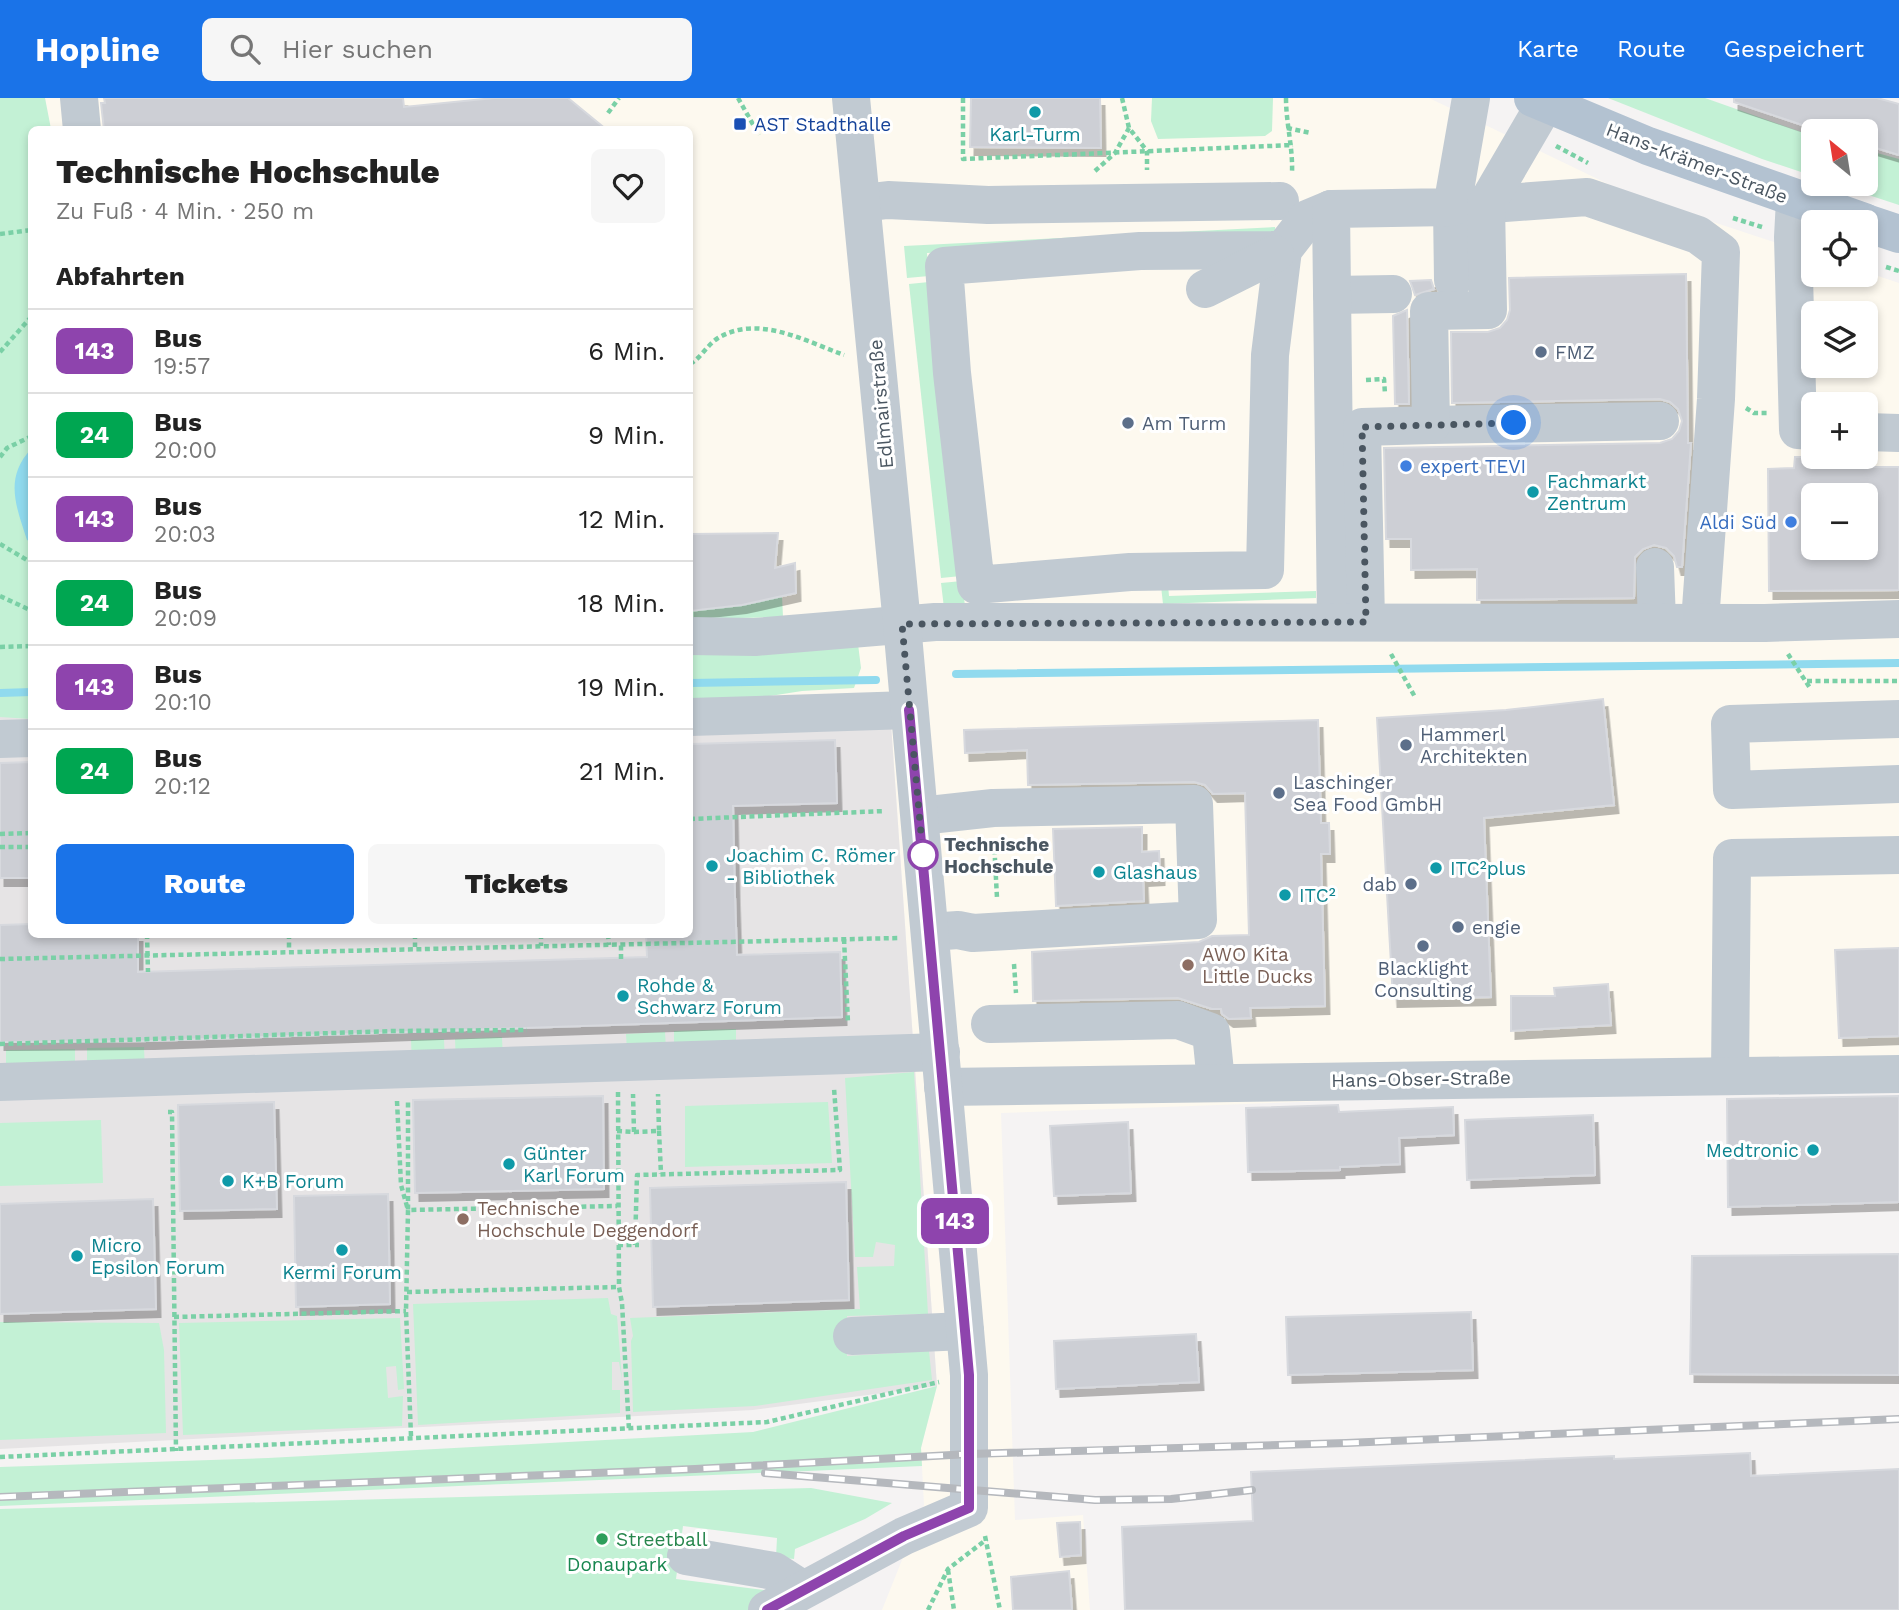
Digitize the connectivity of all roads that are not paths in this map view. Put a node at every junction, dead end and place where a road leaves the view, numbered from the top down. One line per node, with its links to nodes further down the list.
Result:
1 (79, 98): 6 (street)
2 (851, 98): 9 (street, Edlmairstraße)
3 (1471, 98): 10 (street)
4 (1496, 98): 10 (street)
5 (1539, 101): 8 (main road, Hans-Krämer-Straße); 10 (street)
6 (82, 126)
7 (1286, 194): 9 (street)
8 (1795, 200): 12 (main road, Hans-Krämer-Straße); 22 (street)
9 (862, 203): 32 (street, Edlmairstraße)
10 (1470, 206): 11 (street); 16 (street); 21 (street); 30 (street)
11 (1331, 209): 15 (street); 19 (street)
12 (1827, 210)
13 (1878, 227): 14 (main road, Hans-Krämer-Straße)
14 (1899, 234)
15 (1283, 250): 17 (street); 26 (street); 26 (street)
16 (1454, 280)
17 (1205, 289)
18 (1393, 293): 19 (street)
19 (1332, 295): 28 (street)
20 (1660, 421): 21 (street)
21 (1431, 425): 28 (street)
22 (1801, 430)
23 (1878, 432): 24 (street)
24 (1899, 433)
25 (1655, 567): 29 (street)
26 (1130, 572): 31 (street)
27 (1899, 619): 30 (street)
28 (1351, 622): 29 (street); 31 (street)
29 (1657, 622): 30 (street)
30 (1700, 622)
31 (1129, 623): 32 (street)
32 (902, 624): 33 (street); 34 (street, Edlmairstraße)
33 (693, 636)
34 (909, 710): 35 (street); 40 (street, Edlmairstraße)
35 (693, 717)
36 (1899, 719): 39 (street)
37 (28, 738): 38 (street)
38 (0, 739)
39 (1899, 785)
40 (908, 813): 42 (street, Edlmairstraße); 42 (street)
41 (1899, 855): 46 (street)
42 (918, 935): 44 (street, Edlmairstraße)
43 (1004, 1023): 48 (street)
44 (942, 1069): 47 (street, Hans-Obser-Straße); 48 (street, Hans-Obser-Straße); 49 (street, Edlmairstraße)
45 (1899, 1074): 46 (street, Hans-Obser-Straße)
46 (1730, 1076): 48 (street, Hans-Obser-Straße)
47 (0, 1082)
48 (1216, 1082)
49 (965, 1331): 50 (street); 52 (street, Edlmairstraße)
50 (852, 1336)
51 (686, 1556): 52 (street)
52 (802, 1589): 53 (street)
53 (767, 1610)

